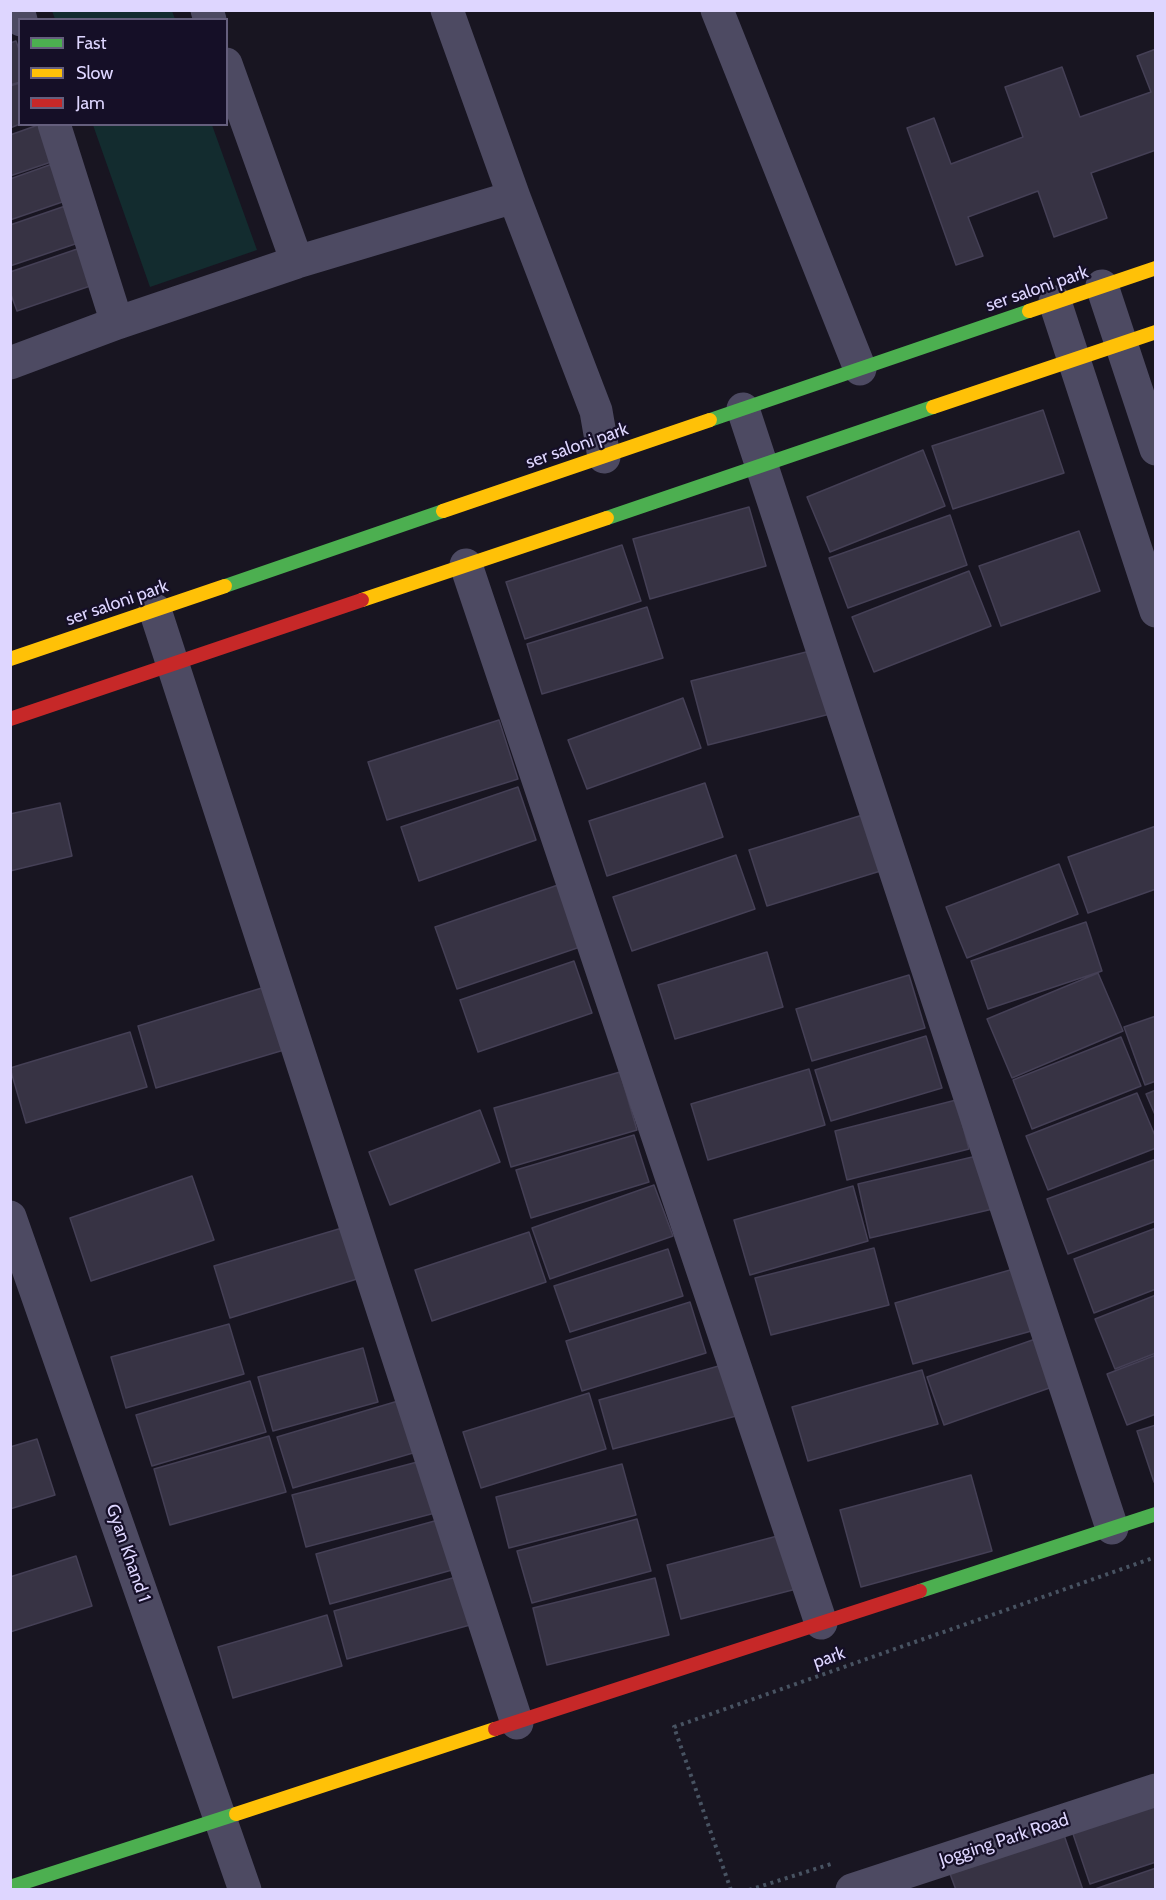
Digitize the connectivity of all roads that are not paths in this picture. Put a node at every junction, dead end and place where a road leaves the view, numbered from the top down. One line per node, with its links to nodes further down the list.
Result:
1 (447, 10): 5 (street)
2 (717, 10): 15 (street)
3 (228, 70): 6 (street)
4 (55, 126): 10 (street)
5 (514, 197): 6 (street); 18 (street)
6 (297, 262): 10 (street)
7 (1155, 268): 8 (street, ser saloni park)
8 (1102, 286): 9 (street, ser saloni park); 12 (street)
9 (1055, 302): 13 (street); 15 (street, ser saloni park)
10 (117, 323): 14 (street)
11 (1155, 332): 12 (street)
12 (1121, 344): 13 (street); 17 (street)
13 (1073, 360): 19 (street); 22 (street)
14 (10, 363)
15 (860, 369): 16 (street, ser saloni park)
16 (743, 409): 18 (street, ser saloni park); 19 (street)
17 (1155, 449)
18 (604, 457): 21 (street, ser saloni park)
19 (762, 465): 20 (street); 28 (street)
20 (466, 565): 24 (street); 29 (street)
21 (155, 610): 23 (street, ser saloni park); 24 (street)
22 (1155, 611)
23 (10, 659)
24 (173, 664): 25 (street); 30 (street)
25 (10, 719)
26 (10, 1217): 32 (street, Gyan Khand 1)
27 (1155, 1514): 28 (street)
28 (1112, 1528): 29 (street)
29 (821, 1623): 30 (street)
30 (517, 1723): 32 (street)
31 (1155, 1790): 33 (street, Jogging Park Road)
32 (220, 1820): 34 (street); 35 (street, Gyan Khand 1)
33 (911, 1880): 36 (street, Jogging Park Road)
34 (10, 1887)
35 (244, 1890)
36 (852, 1890)

